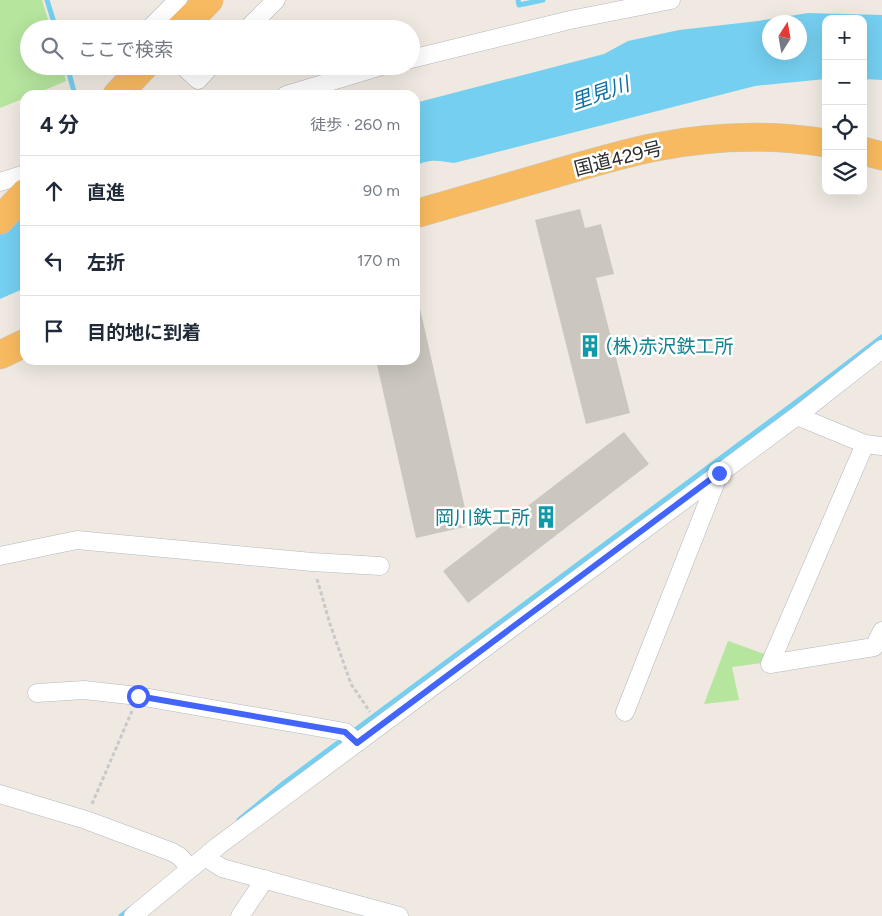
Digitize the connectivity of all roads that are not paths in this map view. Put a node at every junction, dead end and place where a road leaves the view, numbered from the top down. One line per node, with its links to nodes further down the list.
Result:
1 (178, 0): 5 (street)
2 (209, 0): 6 (highway)
3 (276, 0): 7 (street)
4 (671, 0): 8 (street)
5 (158, 20)
6 (189, 20)
7 (256, 20)
8 (420, 57)
9 (135, 75): 13 (highway)
10 (192, 75): 11 (street)
11 (203, 75)
12 (352, 75): 14 (street)
13 (121, 90)
14 (303, 90)
15 (822, 142): 21 (highway, 国道429号)
16 (867, 152): 17 (highway)
17 (882, 156)
18 (20, 176): 19 (street)
19 (0, 182)
20 (20, 198): 22 (highway)
21 (420, 213)
22 (0, 220)
23 (20, 345): 25 (highway)
24 (882, 349): 26 (street)
25 (0, 355)
26 (797, 416): 27 (street); 29 (street)
27 (864, 444): 28 (street); 32 (street)
28 (882, 446)
29 (719, 473): 34 (street); 35 (street)
30 (0, 556): 31 (street)
31 (380, 566)
32 (882, 631)
33 (37, 693): 35 (street)
34 (625, 712)
35 (352, 738): 37 (street)
36 (0, 794): 38 (street)
37 (204, 857): 38 (street); 39 (street)
38 (186, 863): 41 (street)
39 (265, 879): 40 (street); 42 (street)
40 (362, 911): 43 (street)
41 (133, 916)
42 (240, 916)
43 (399, 916)

